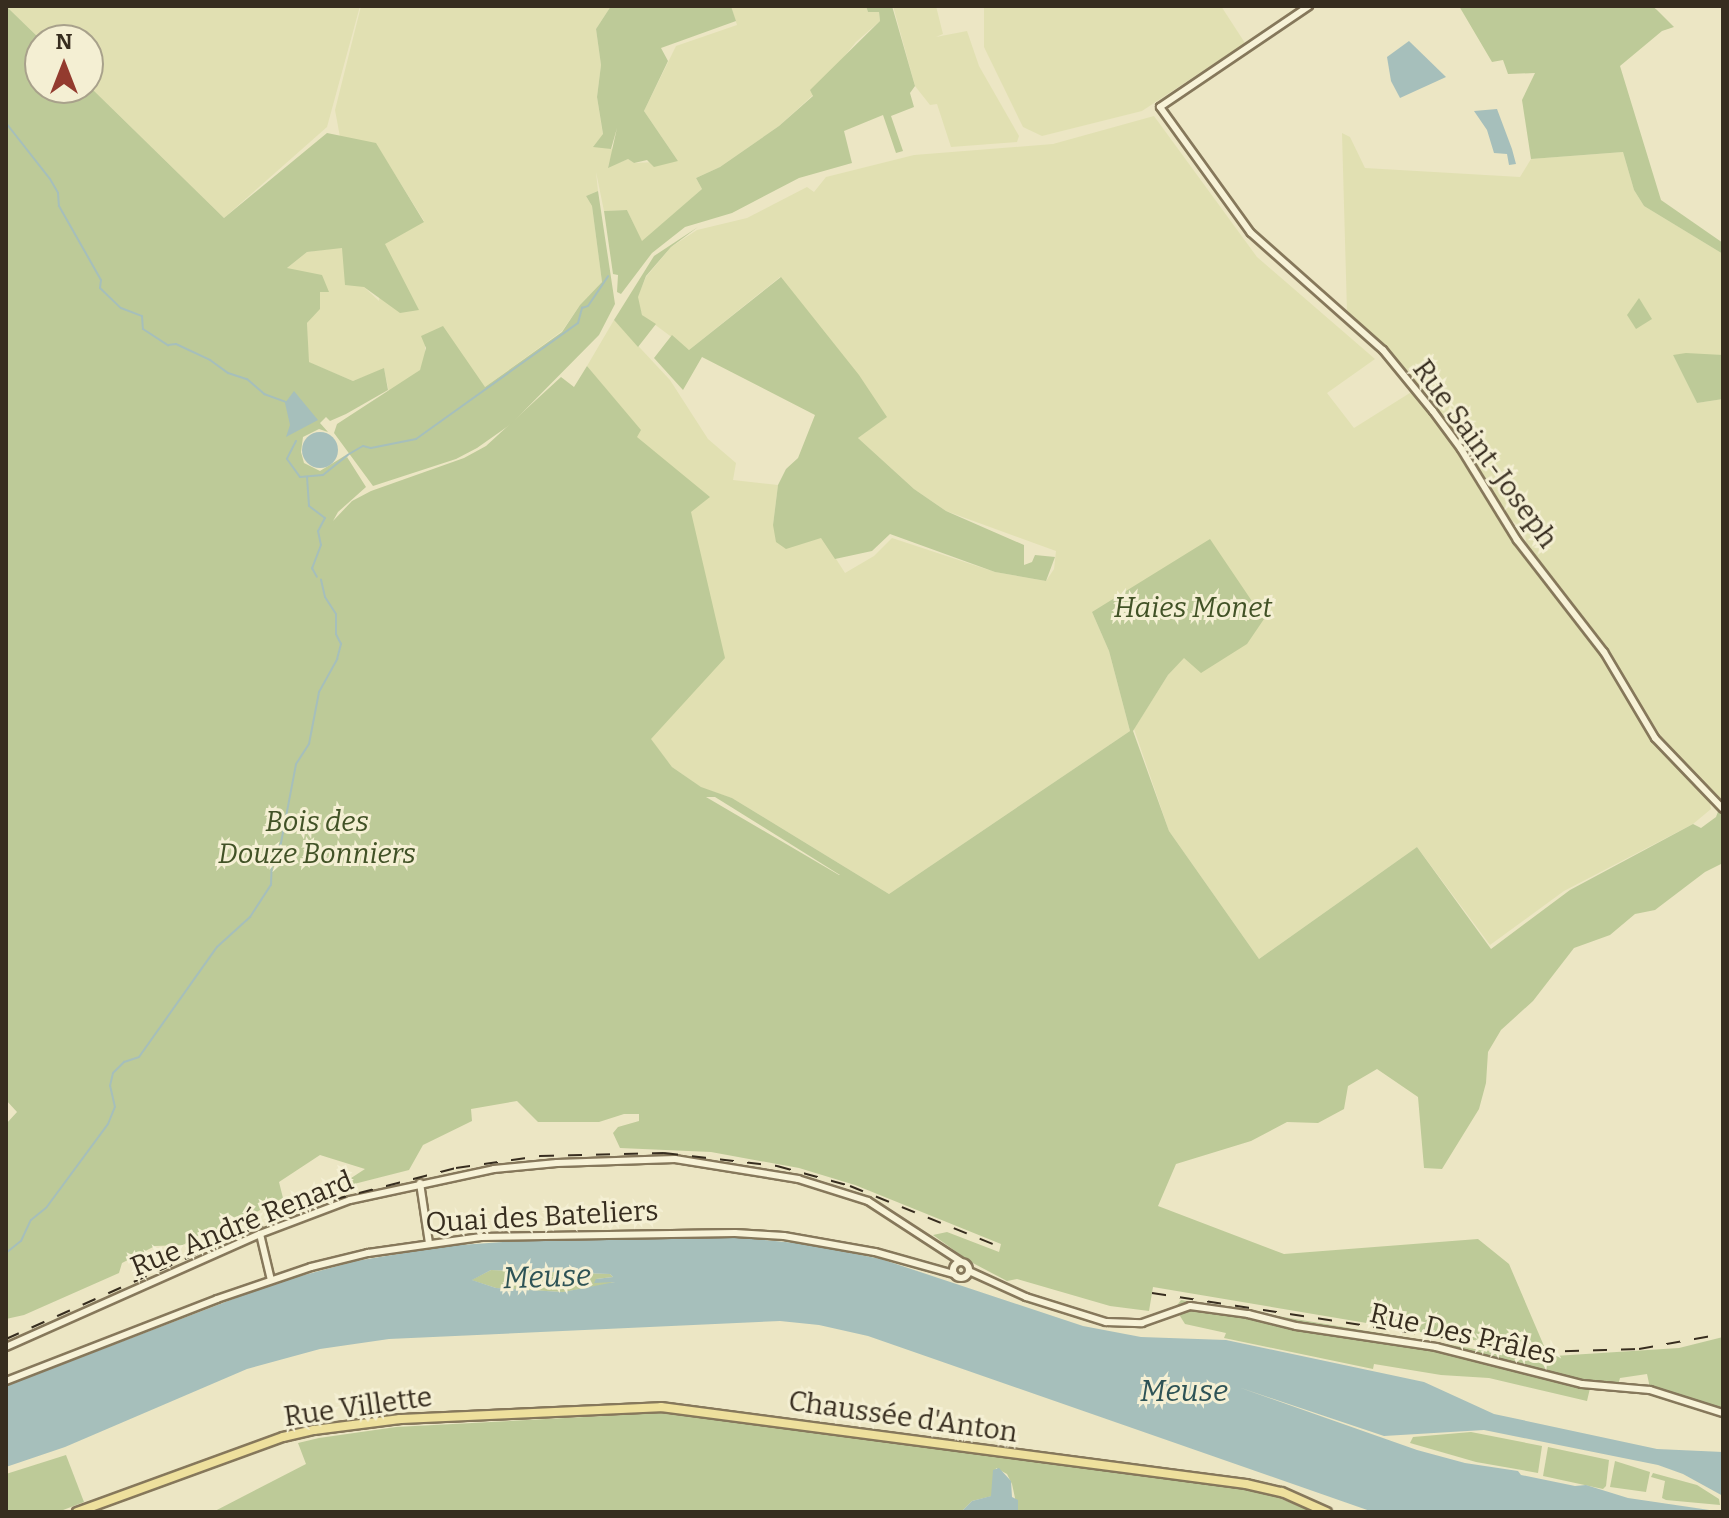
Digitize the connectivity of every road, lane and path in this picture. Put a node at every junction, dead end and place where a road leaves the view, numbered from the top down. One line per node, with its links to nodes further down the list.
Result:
1 (1309, 6): 2 (street, Rue Saint-Joseph)
2 (1723, 809)
3 (420, 1183): 4 (street, Rue André Renard); 5 (street); 6 (street, Rue André Renard)
4 (260, 1234): 9 (street); 10 (street, Rue André Renard)
5 (429, 1243): 8 (street, Quai des Bateliers); 9 (street, Quai des Bateliers)
6 (960, 1261): 7 (street); 8 (street)
7 (969, 1271): 8 (street); 12 (street, Rue Des Prâles)
8 (954, 1274)
9 (271, 1280): 11 (street, Quai des Bateliers)
10 (6, 1347)
11 (6, 1381)
12 (1723, 1413)
13 (467, 1415): 14 (main road, Rue Villette); 15 (main road, Chaussée d'Anton)
14 (77, 1512)
15 (1327, 1512)

